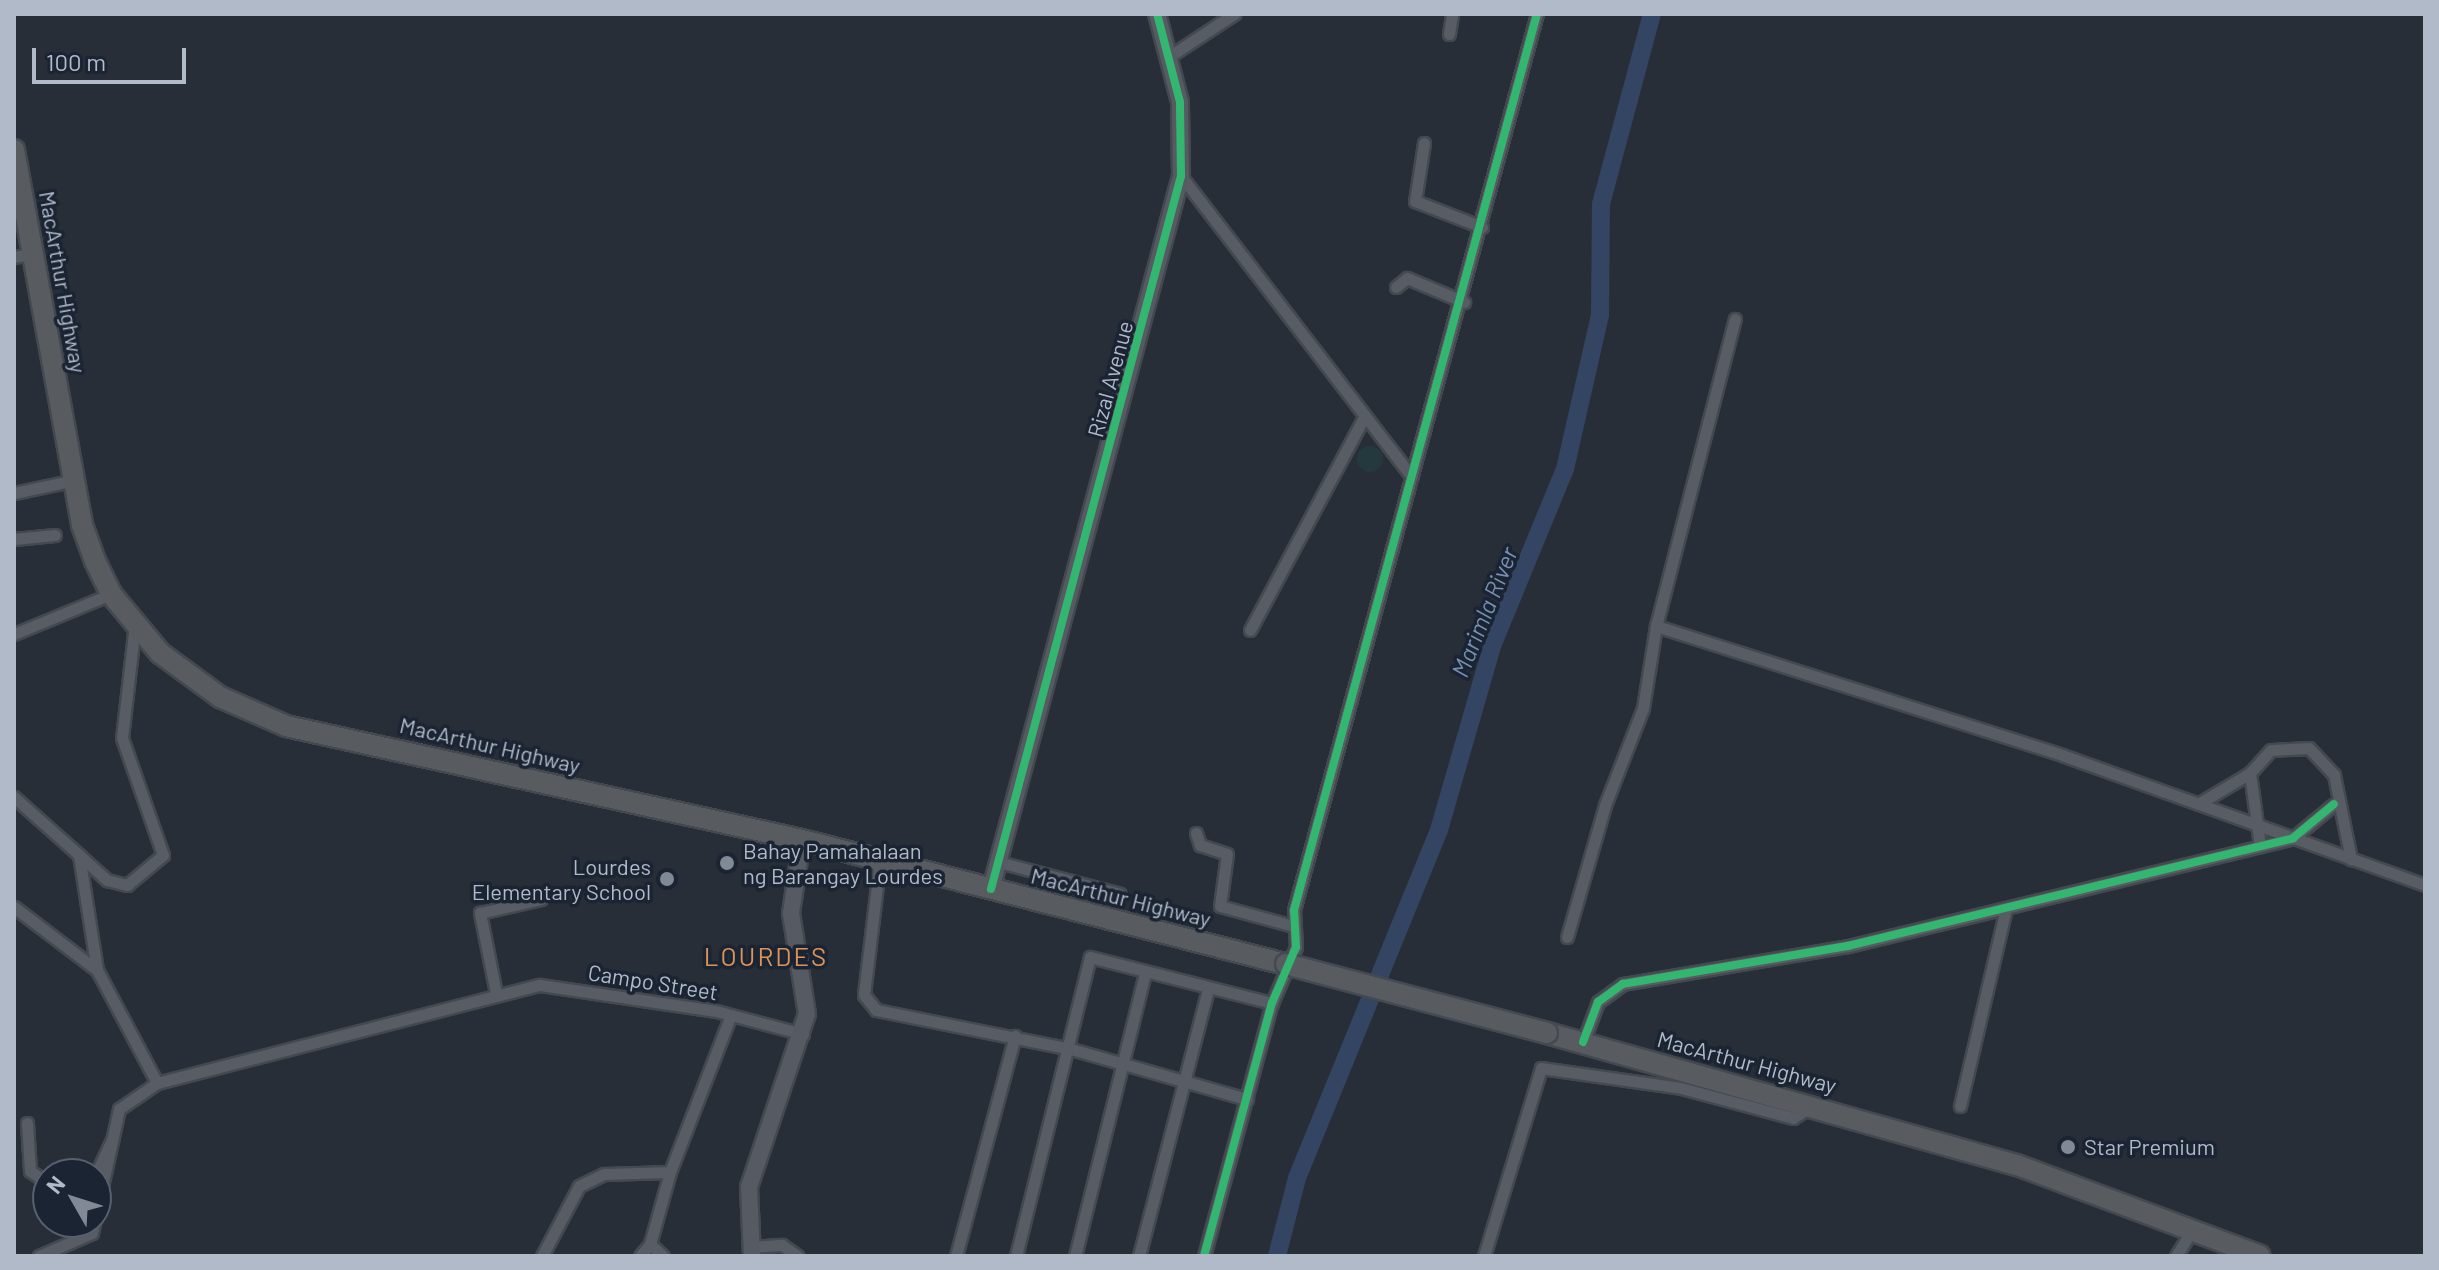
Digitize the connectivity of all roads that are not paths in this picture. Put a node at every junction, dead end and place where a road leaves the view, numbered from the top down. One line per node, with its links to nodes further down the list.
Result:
1 (1157, 14): 6 (street, Rizal Avenue)
2 (1234, 14): 6 (street)
3 (1452, 14): 5 (street)
4 (1537, 14): 10 (street)
5 (1449, 34)
6 (1170, 56): 9 (street, Rizal Avenue)
7 (1424, 143): 10 (street)
8 (14, 150): 11 (highway, MacArthur Highway)
9 (1181, 176): 15 (street); 38 (street, Rizal Avenue)
10 (1482, 227): 13 (street)
11 (24, 255): 17 (highway, MacArthur Highway)
12 (1396, 287): 13 (street)
13 (1464, 302): 16 (street)
14 (1735, 319): 23 (street)
15 (1363, 419): 16 (street); 24 (street)
16 (1412, 477): 45 (street)
17 (75, 480): 18 (street); 21 (highway, MacArthur Highway)
18 (14, 493)
19 (55, 535): 20 (street)
20 (14, 539)
21 (111, 594): 22 (highway, MacArthur Highway); 25 (street)
22 (135, 624): 33 (highway, MacArthur Highway); 35 (street)
23 (1656, 626): 28 (street); 46 (street)
24 (1250, 630)
25 (14, 634)
26 (2250, 773): 28 (street); 29 (street); 30 (street)
27 (16, 802): 35 (street)
28 (2198, 804): 30 (street)
29 (2334, 804): 32 (street); 36 (street)
30 (2257, 825): 32 (street); 34 (street)
31 (1196, 833): 45 (street)
32 (2293, 838): 34 (street); 36 (street)
33 (802, 840): 37 (highway, MacArthur Highway); 53 (street)
34 (2260, 846): 44 (street)
35 (79, 855): 47 (street)
36 (2351, 859): 39 (street)
37 (880, 860): 40 (highway, MacArthur Highway); 54 (street)
38 (999, 862): 40 (street, Rizal Avenue); 41 (street)
39 (2425, 885)
40 (991, 889): 55 (highway, MacArthur Highway, bridge)
41 (1120, 894)
42 (541, 899): 50 (street)
43 (14, 907): 47 (street)
44 (2006, 909): 55 (street); 62 (street)
45 (1293, 926): 51 (street)
46 (1567, 937)
47 (97, 970): 59 (street)
48 (1145, 973): 49 (street); 56 (street); 57 (street)
49 (1208, 989): 51 (street); 58 (street)
50 (496, 993): 52 (street, Campo Street); 59 (street, Campo Street)
51 (1272, 1003): 60 (street)
52 (731, 1015): 53 (street, Campo Street); 67 (street)
53 (803, 1034): 70 (street)
54 (1015, 1036): 56 (street); 76 (street)
55 (1583, 1042): 61 (highway, MacArthur Highway)
56 (1071, 1049): 57 (street); 77 (street)
57 (1126, 1063): 58 (street); 78 (street)
58 (1184, 1079): 60 (street); 79 (street)
59 (157, 1083): 64 (street)
60 (1247, 1099): 80 (street)
61 (1813, 1105): 68 (highway, MacArthur Highway); 81 (street)
62 (1960, 1106)
63 (27, 1123): 66 (street)
64 (113, 1138): 65 (street); 71 (street)
65 (104, 1158)
66 (32, 1172)
67 (670, 1172): 69 (street); 72 (street)
68 (2193, 1229): 82 (street); 83 (highway, MacArthur Highway)
69 (650, 1244): 73 (street); 74 (street)
70 (751, 1252): 75 (street)
71 (39, 1256)
72 (542, 1256)
73 (640, 1256)
74 (663, 1256)
75 (798, 1256)
76 (956, 1256)
77 (1016, 1256)
78 (1075, 1256)
79 (1139, 1256)
80 (1204, 1256)
81 (1484, 1256)
82 (2176, 1256)
83 (2260, 1256)

